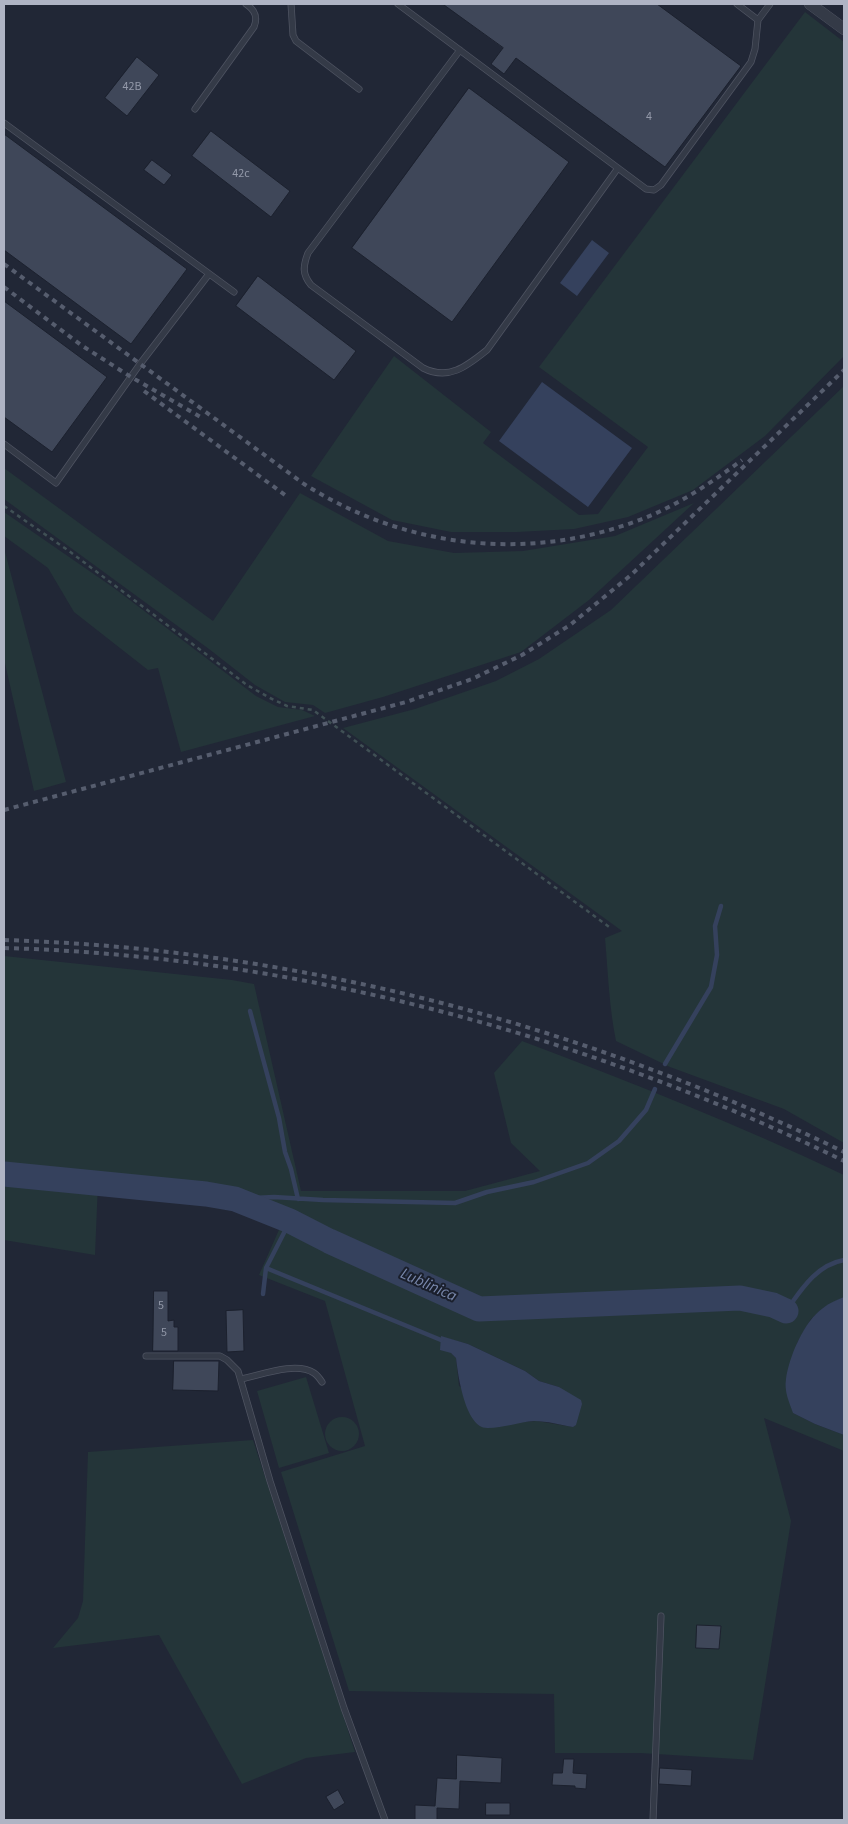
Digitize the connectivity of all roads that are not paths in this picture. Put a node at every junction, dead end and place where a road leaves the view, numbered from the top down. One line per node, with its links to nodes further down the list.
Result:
1 (246, 4): 11 (lane)
2 (291, 4): 10 (lane)
3 (398, 4): 9 (lane)
4 (737, 4): 7 (lane)
5 (770, 4): 7 (lane)
6 (810, 4): 8 (street)
7 (758, 20): 13 (lane)
8 (844, 29)
9 (460, 50): 13 (lane); 13 (lane)
10 (359, 89)
11 (195, 109)
12 (4, 123): 14 (lane)
13 (618, 168)
14 (209, 274): 15 (lane); 16 (lane)
15 (234, 292)
16 (4, 444)
17 (146, 1356): 18 (lane)
18 (241, 1379): 19 (lane); 21 (lane)
19 (322, 1382)
20 (661, 1616): 22 (lane)
21 (384, 1820)
22 (653, 1820)

